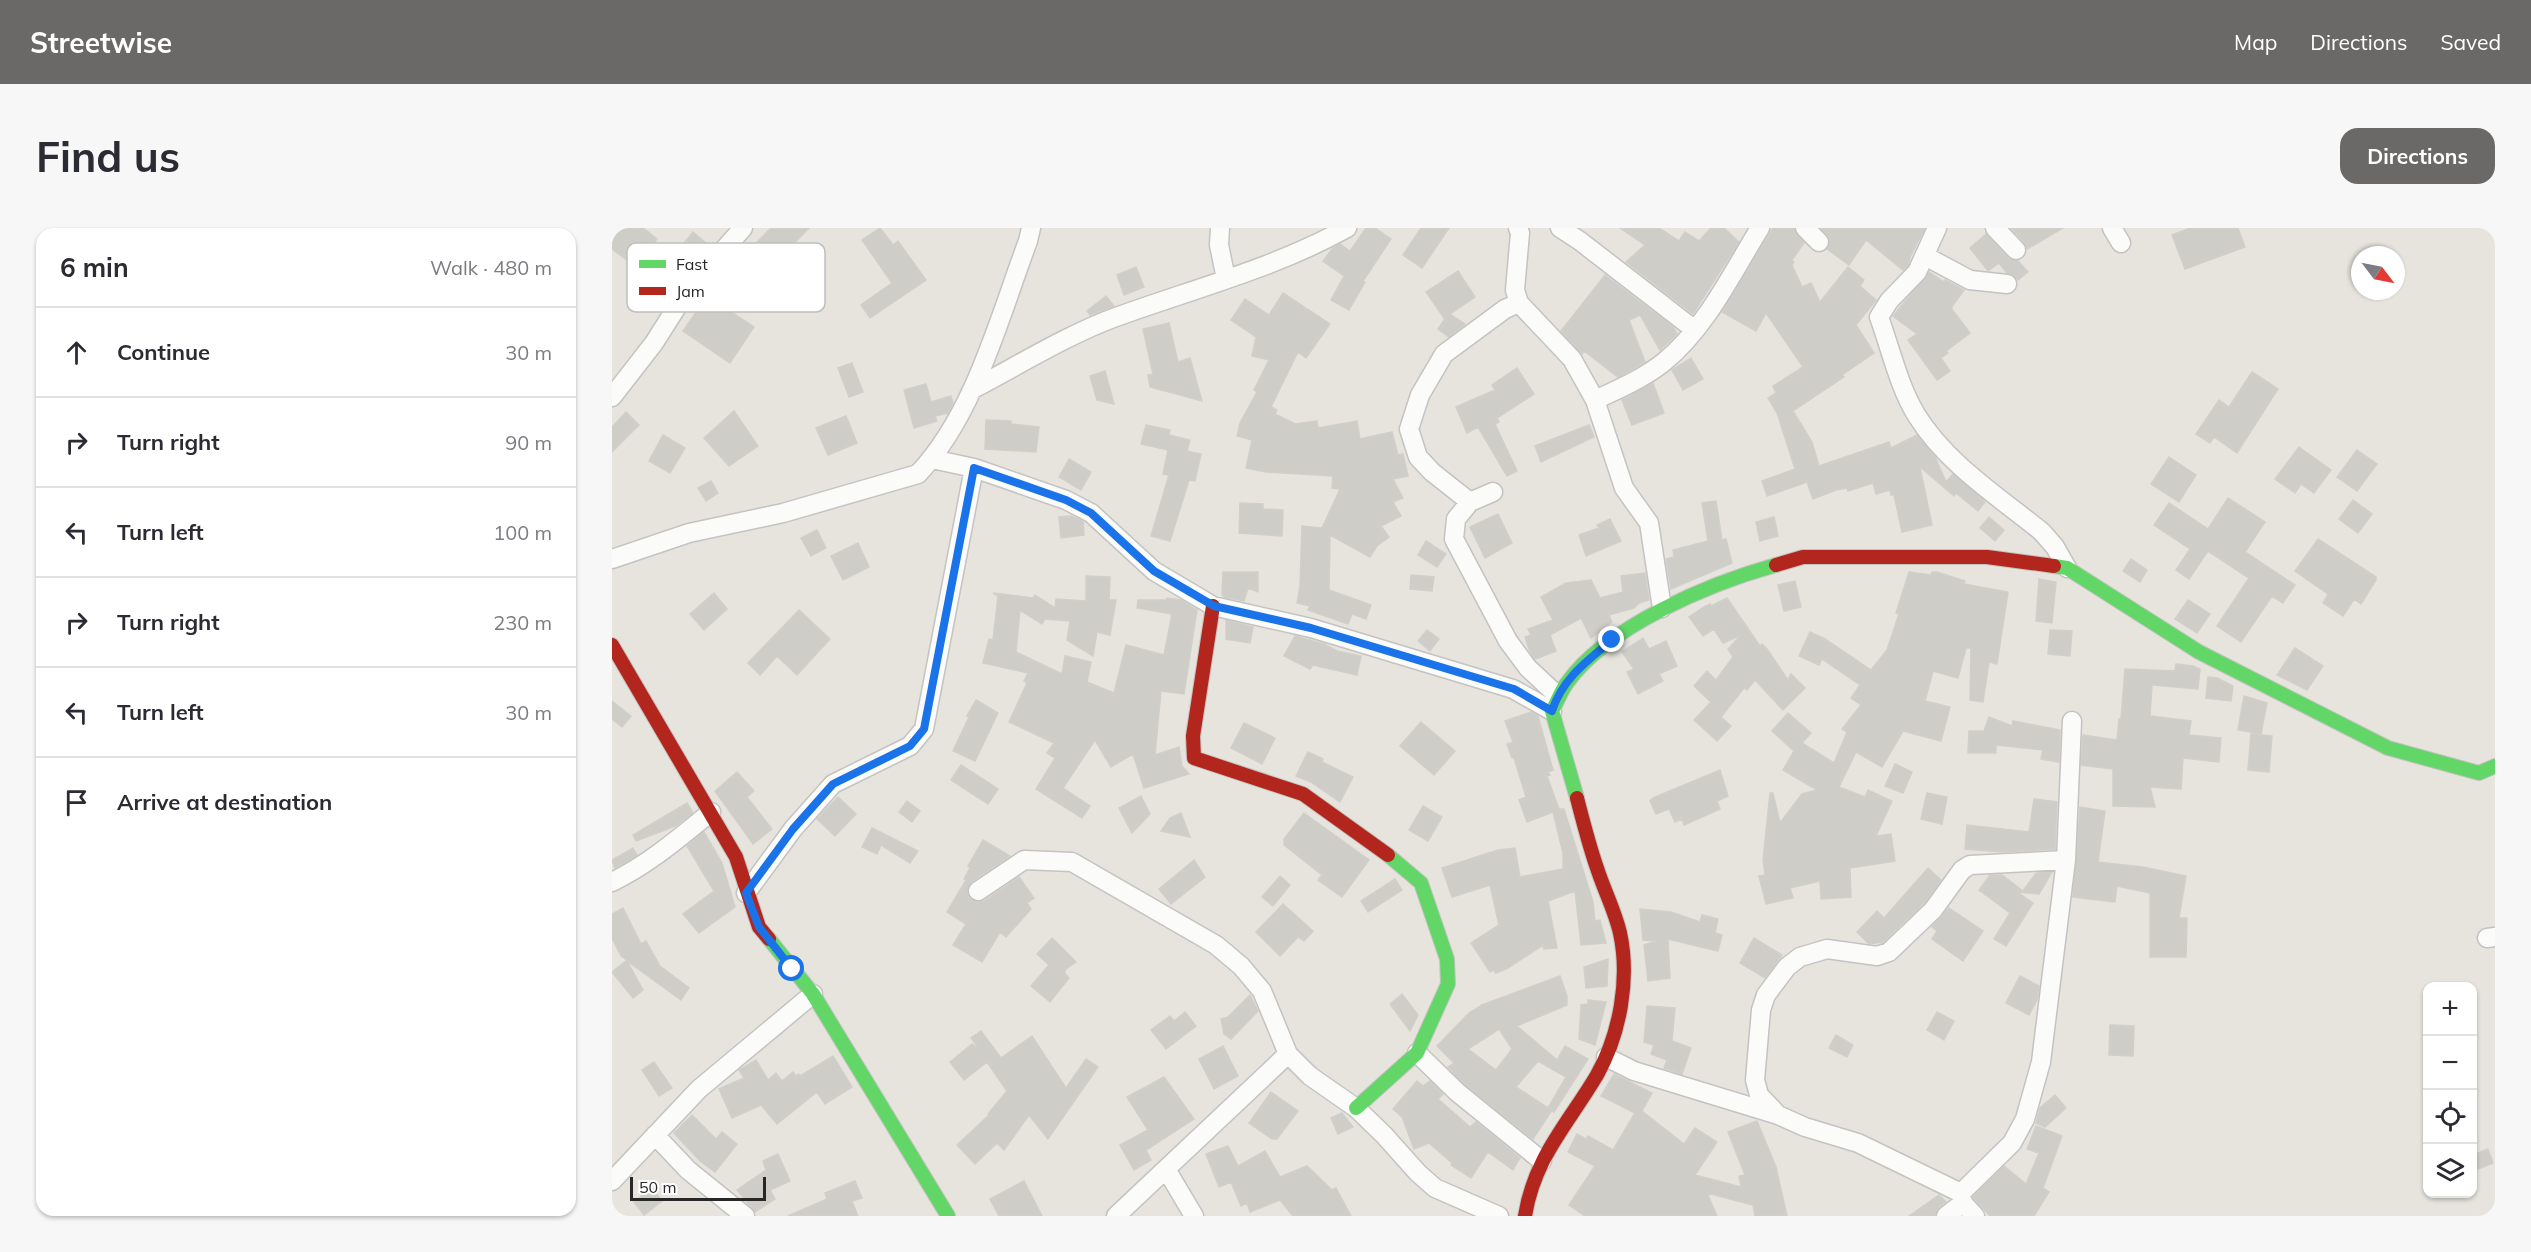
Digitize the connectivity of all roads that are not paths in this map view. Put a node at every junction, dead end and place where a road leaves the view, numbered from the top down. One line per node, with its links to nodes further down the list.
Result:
1 (743, 228): 12 (street)
2 (1031, 228): 20 (street)
3 (1220, 228): 15 (street)
4 (1347, 228): 15 (street)
5 (1518, 228): 17 (street)
6 (1560, 228): 19 (street)
7 (1760, 228): 19 (street)
8 (1805, 228): 11 (street)
9 (1937, 228): 14 (street)
10 (1995, 228): 13 (street)
11 (1819, 242)
12 (730, 243)
13 (2016, 250)
14 (1925, 256): 16 (street); 28 (street)
15 (1226, 279): 20 (street)
16 (2007, 284)
17 (1519, 303): 22 (street); 26 (street)
18 (674, 312): 21 (street)
19 (1695, 330): 22 (street)
20 (973, 389): 23 (street)
21 (612, 397)
22 (1595, 400): 30 (street)
23 (932, 459): 24 (street); 27 (street)
24 (974, 468): 29 (street); 39 (street)
25 (1493, 492): 26 (street)
26 (1470, 502): 32 (street)
27 (612, 559)
28 (2067, 568): 30 (street); 34 (street)
29 (1214, 606): 32 (street); 41 (street)
30 (1662, 608): 32 (street)
31 (612, 645): 35 (street)
32 (1555, 703): 43 (street)
33 (2072, 721): 36 (street)
34 (2495, 766)
35 (711, 812): 37 (street); 39 (street)
36 (2066, 860): 45 (street); 50 (street)
37 (612, 882)
38 (978, 891): 42 (street)
39 (746, 893): 40 (street)
40 (813, 994): 46 (street); 52 (street)
41 (1417, 1053): 44 (street); 47 (street)
42 (1288, 1054): 44 (street); 48 (street)
43 (1606, 1057): 45 (street); 47 (street)
44 (1356, 1108): 55 (street)
45 (1778, 1115): 50 (street)
46 (655, 1135): 49 (street); 51 (street)
47 (1542, 1161): 56 (street)
48 (1166, 1169): 53 (street); 54 (street)
49 (612, 1181)
50 (1966, 1204): 57 (street)
51 (745, 1216)
52 (948, 1216)
53 (1116, 1216)
54 (1194, 1216)
55 (1498, 1216)
56 (1525, 1216)
57 (1946, 1216)

